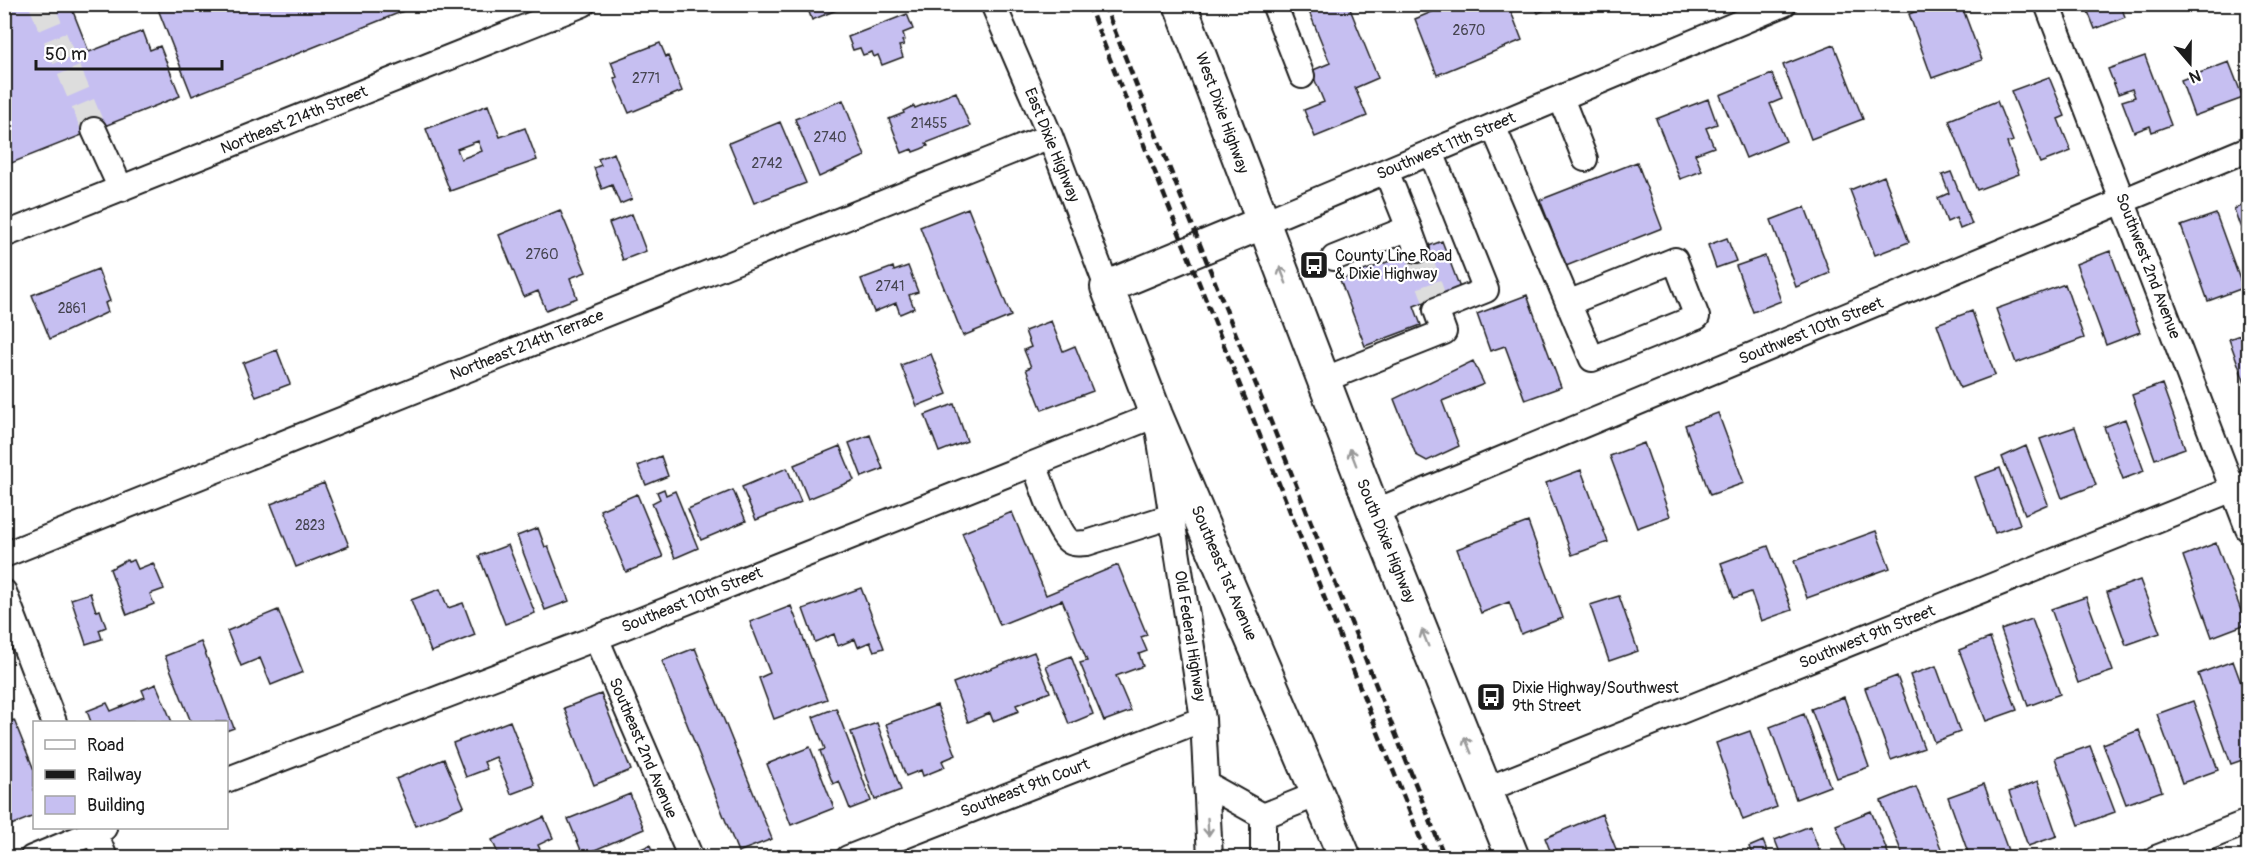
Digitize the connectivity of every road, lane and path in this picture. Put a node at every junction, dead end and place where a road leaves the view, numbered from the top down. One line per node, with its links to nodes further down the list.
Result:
1 (583, 4): 7 (street, Northeast 214th Street)
2 (993, 4): 12 (street, East Dixie Highway)
3 (1180, 4): 19 (main road, West Dixie Highway)
4 (1274, 4): 8 (street)
5 (1784, 4): 9 (street, Southwest 11th Street)
6 (2047, 4): 18 (street, Southwest 2nd Avenue)
7 (552, 10): 17 (street, Northeast 214th Street)
8 (1302, 76)
9 (1561, 98): 10 (street, Southwest 11th Street); 15 (street)
10 (1493, 126): 14 (street, Southwest 11th Street); 23 (street)
11 (94, 130): 17 (street)
12 (1050, 136): 22 (street, East Dixie Highway); 31 (street, Northeast 214th Terrace)
13 (2248, 149): 18 (street, Southwest 10th Street)
14 (1431, 152): 16 (street, Southwest 11th Street); 24 (street)
15 (1585, 159)
16 (1386, 171): 19 (street, Southwest 11th Street); 21 (street)
17 (121, 189): 20 (street, Northeast 214th Street)
18 (2123, 202): 27 (street, Southwest 2nd Avenue); 28 (street, Southwest 10th Street)
19 (1262, 223): 22 (main road, Southwest 11th Street); 24 (main road, South Dixie Highway, one-way to 19)
20 (4, 235)
21 (1334, 258)
22 (1107, 287): 25 (main road, Southeast 1st Avenue)
23 (1568, 303): 23 (street)
24 (1323, 381): 28 (main road, South Dixie Highway, one-way to 24)
25 (1156, 415): 26 (street, Southeast 10th Street); 29 (street, Old Federal Highway); 39 (main road, Southeast 1st Avenue)
26 (1034, 464): 29 (street); 33 (street, Southeast 10th Street)
27 (2242, 486): 30 (street, Southwest 2nd Avenue); 38 (street, Southwest 9th Street)
28 (1374, 512): 38 (main road, South Dixie Highway, one-way to 28)
29 (1172, 516): 34 (street, Old Federal Highway)
30 (2248, 529)
31 (4, 555)
32 (4, 592): 35 (street)
33 (596, 638): 36 (street, Southeast 10th Street); 45 (street, Southeast 2nd Avenue)
34 (1203, 719): 37 (street, Old Federal Highway); 46 (street, Southeast 9th Court)
35 (53, 721)
36 (228, 779)
37 (1206, 784): 40 (street); 47 (street, Old Federal Highway, one-way to 47)
38 (1485, 790): 50 (main road, South Dixie Highway)
39 (1318, 794): 40 (street); 49 (main road, Southeast 1st Avenue)
40 (1263, 816): 48 (street)
41 (2248, 822): 51 (street)
42 (97, 829): 43 (street); 44 (street)
43 (32, 858)
44 (105, 858)
45 (691, 858)
46 (848, 858)
47 (1210, 858)
48 (1263, 858)
49 (1345, 858)
50 (1513, 858)
51 (2156, 858)

